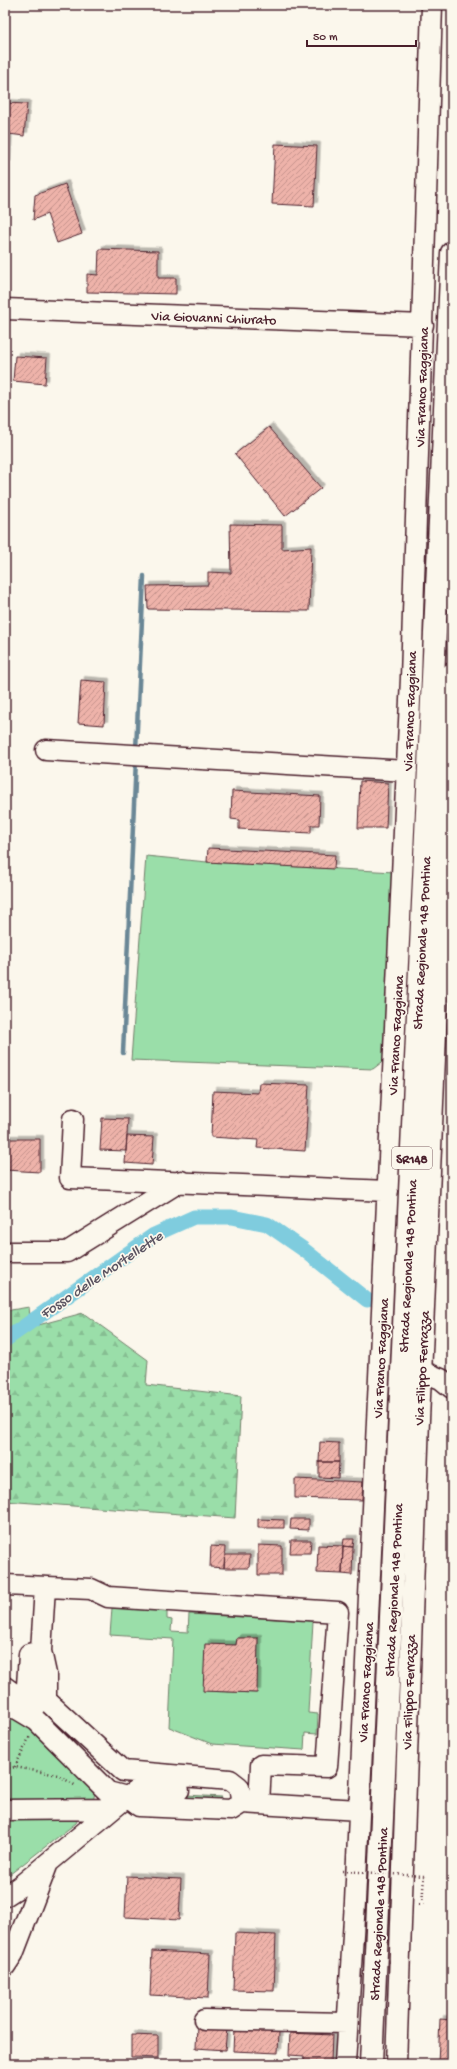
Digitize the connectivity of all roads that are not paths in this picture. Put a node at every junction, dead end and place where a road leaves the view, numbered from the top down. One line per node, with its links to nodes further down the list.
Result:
1 (432, 5): 4 (street, Via Franco Faggiana)
2 (452, 253): 31 (main road, Strada Regionale 148 Pontina / SR148)
3 (5, 308): 4 (street, Via Giovanni Chiurato)
4 (423, 325): 7 (street, Via Franco Faggiana)
5 (452, 672): 12 (street, Via Filippo Ferrazza)
6 (46, 750): 7 (street)
7 (407, 771): 10 (street, Via Franco Faggiana)
8 (72, 1119): 9 (street)
9 (181, 1181): 10 (street); 11 (street)
10 (388, 1192): 17 (street, Via Franco Faggiana)
11 (6, 1252)
12 (421, 1371): 13 (street); 32 (street, Via Filippo Ferrazza)
13 (452, 1388)
14 (5, 1585): 15 (street)
15 (45, 1587): 16 (street); 18 (street)
16 (338, 1612): 17 (street); 21 (street)
17 (368, 1615): 22 (street, Via Franco Faggiana)
18 (35, 1653): 19 (street); 21 (street)
19 (12, 1698): 20 (street); 20 (street)
20 (119, 1803): 21 (street); 23 (street); 24 (street); 25 (street)
21 (251, 1804): 22 (street)
22 (359, 1810): 29 (street, Via Franco Faggiana)
23 (10, 1811)
24 (48, 1863): 26 (street); 27 (street)
25 (5, 1884)
26 (5, 1896)
27 (5, 1966)
28 (204, 2020): 29 (street)
29 (347, 2023): 30 (street, Via Franco Faggiana)
30 (345, 2064)
31 (371, 2064)
32 (396, 2064)

